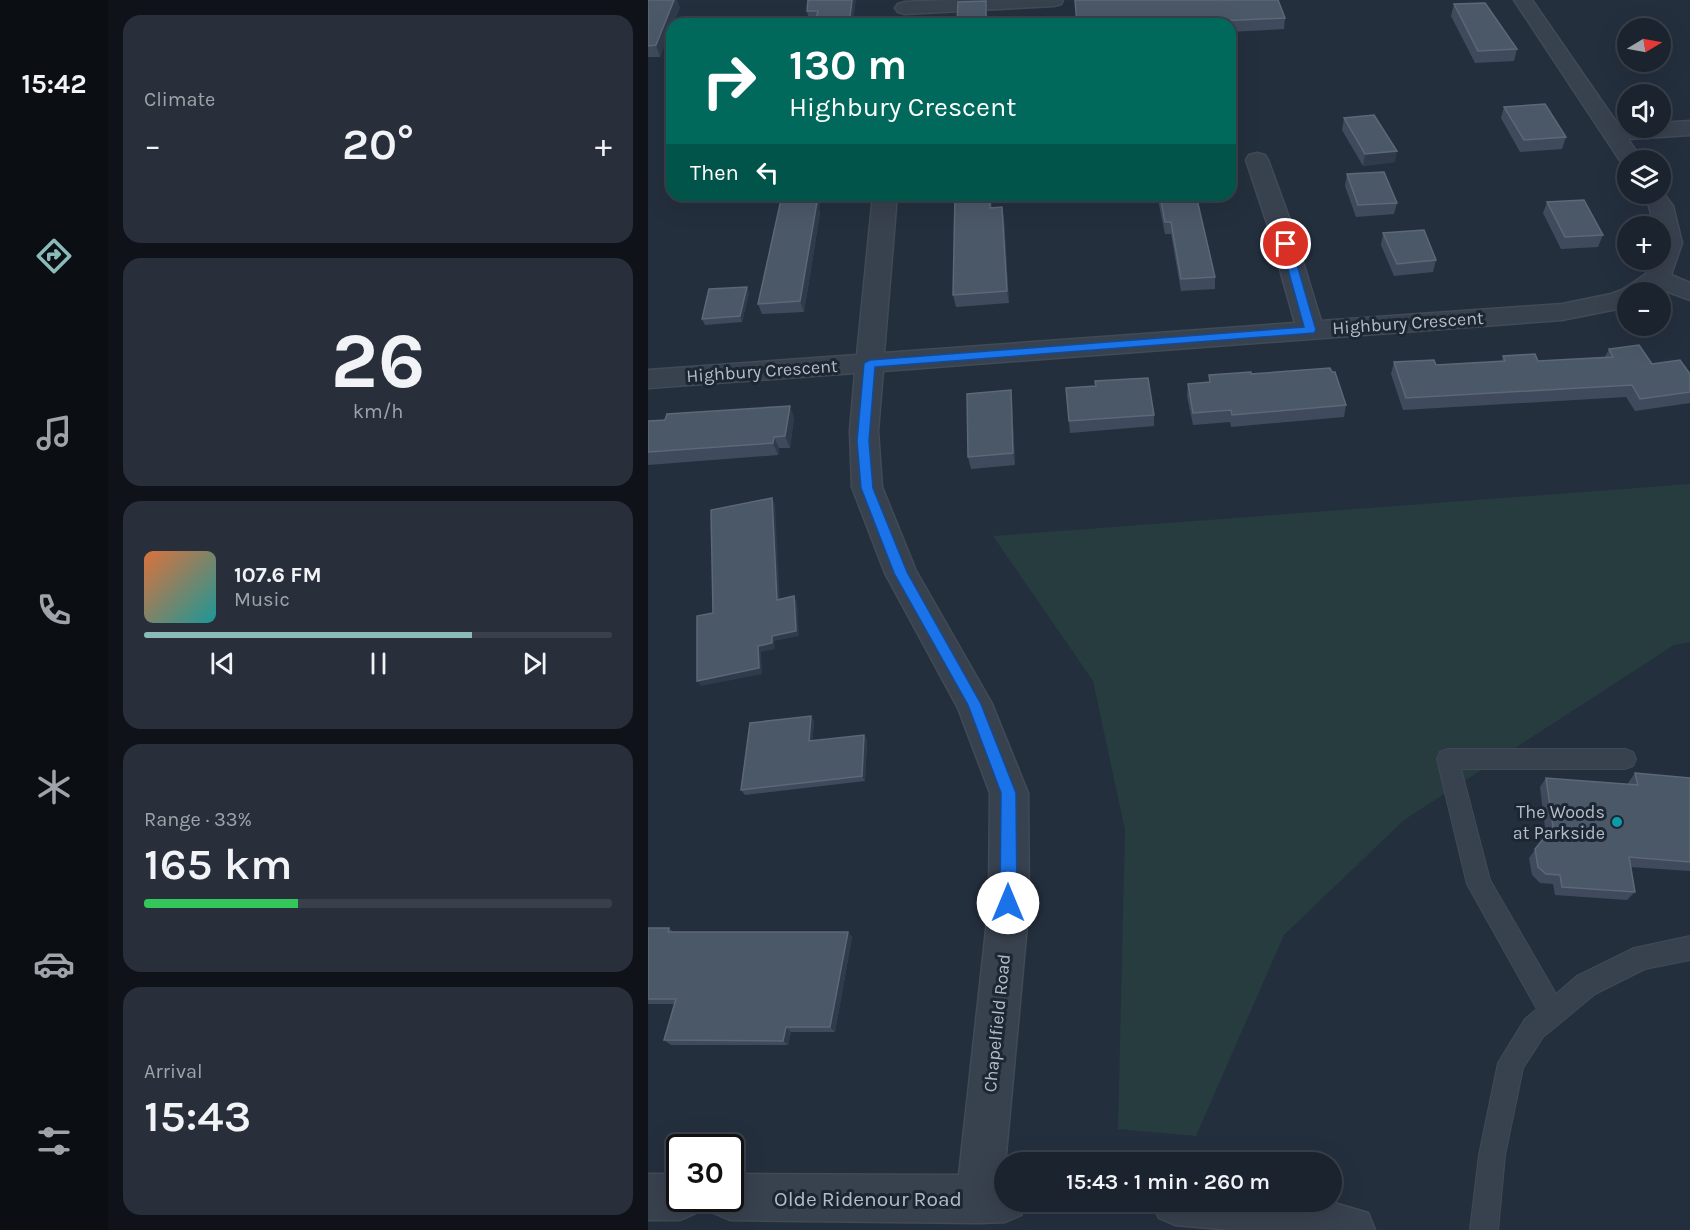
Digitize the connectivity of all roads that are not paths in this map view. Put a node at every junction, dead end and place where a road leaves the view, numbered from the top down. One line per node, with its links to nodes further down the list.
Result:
1 (1054, 0): 3 (street)
2 (1523, 0): 5 (street)
3 (905, 10)
4 (1690, 128): 5 (street)
5 (1612, 132): 6 (street)
6 (1624, 150)
7 (1257, 160): 14 (street)
8 (884, 201): 15 (street, Chapelfield Road)
9 (1660, 204): 10 (street)
10 (1657, 278): 11 (street); 12 (street)
11 (1650, 282)
12 (1690, 292)
13 (1617, 301): 14 (street, Highbury Crescent)
14 (1310, 330): 15 (street, Highbury Crescent)
15 (870, 363): 16 (street, Highbury Crescent); 23 (street, Chapelfield Road)
16 (648, 379)
17 (1624, 759): 19 (lane)
18 (1690, 948): 19 (lane)
19 (1553, 1013): 26 (lane)
20 (648, 1197): 21 (street)
21 (666, 1197)
22 (744, 1197): 23 (street, Olde Ridenour Road)
23 (992, 1199)
24 (1261, 1212): 25 (street)
25 (1351, 1230)
26 (1484, 1230)

